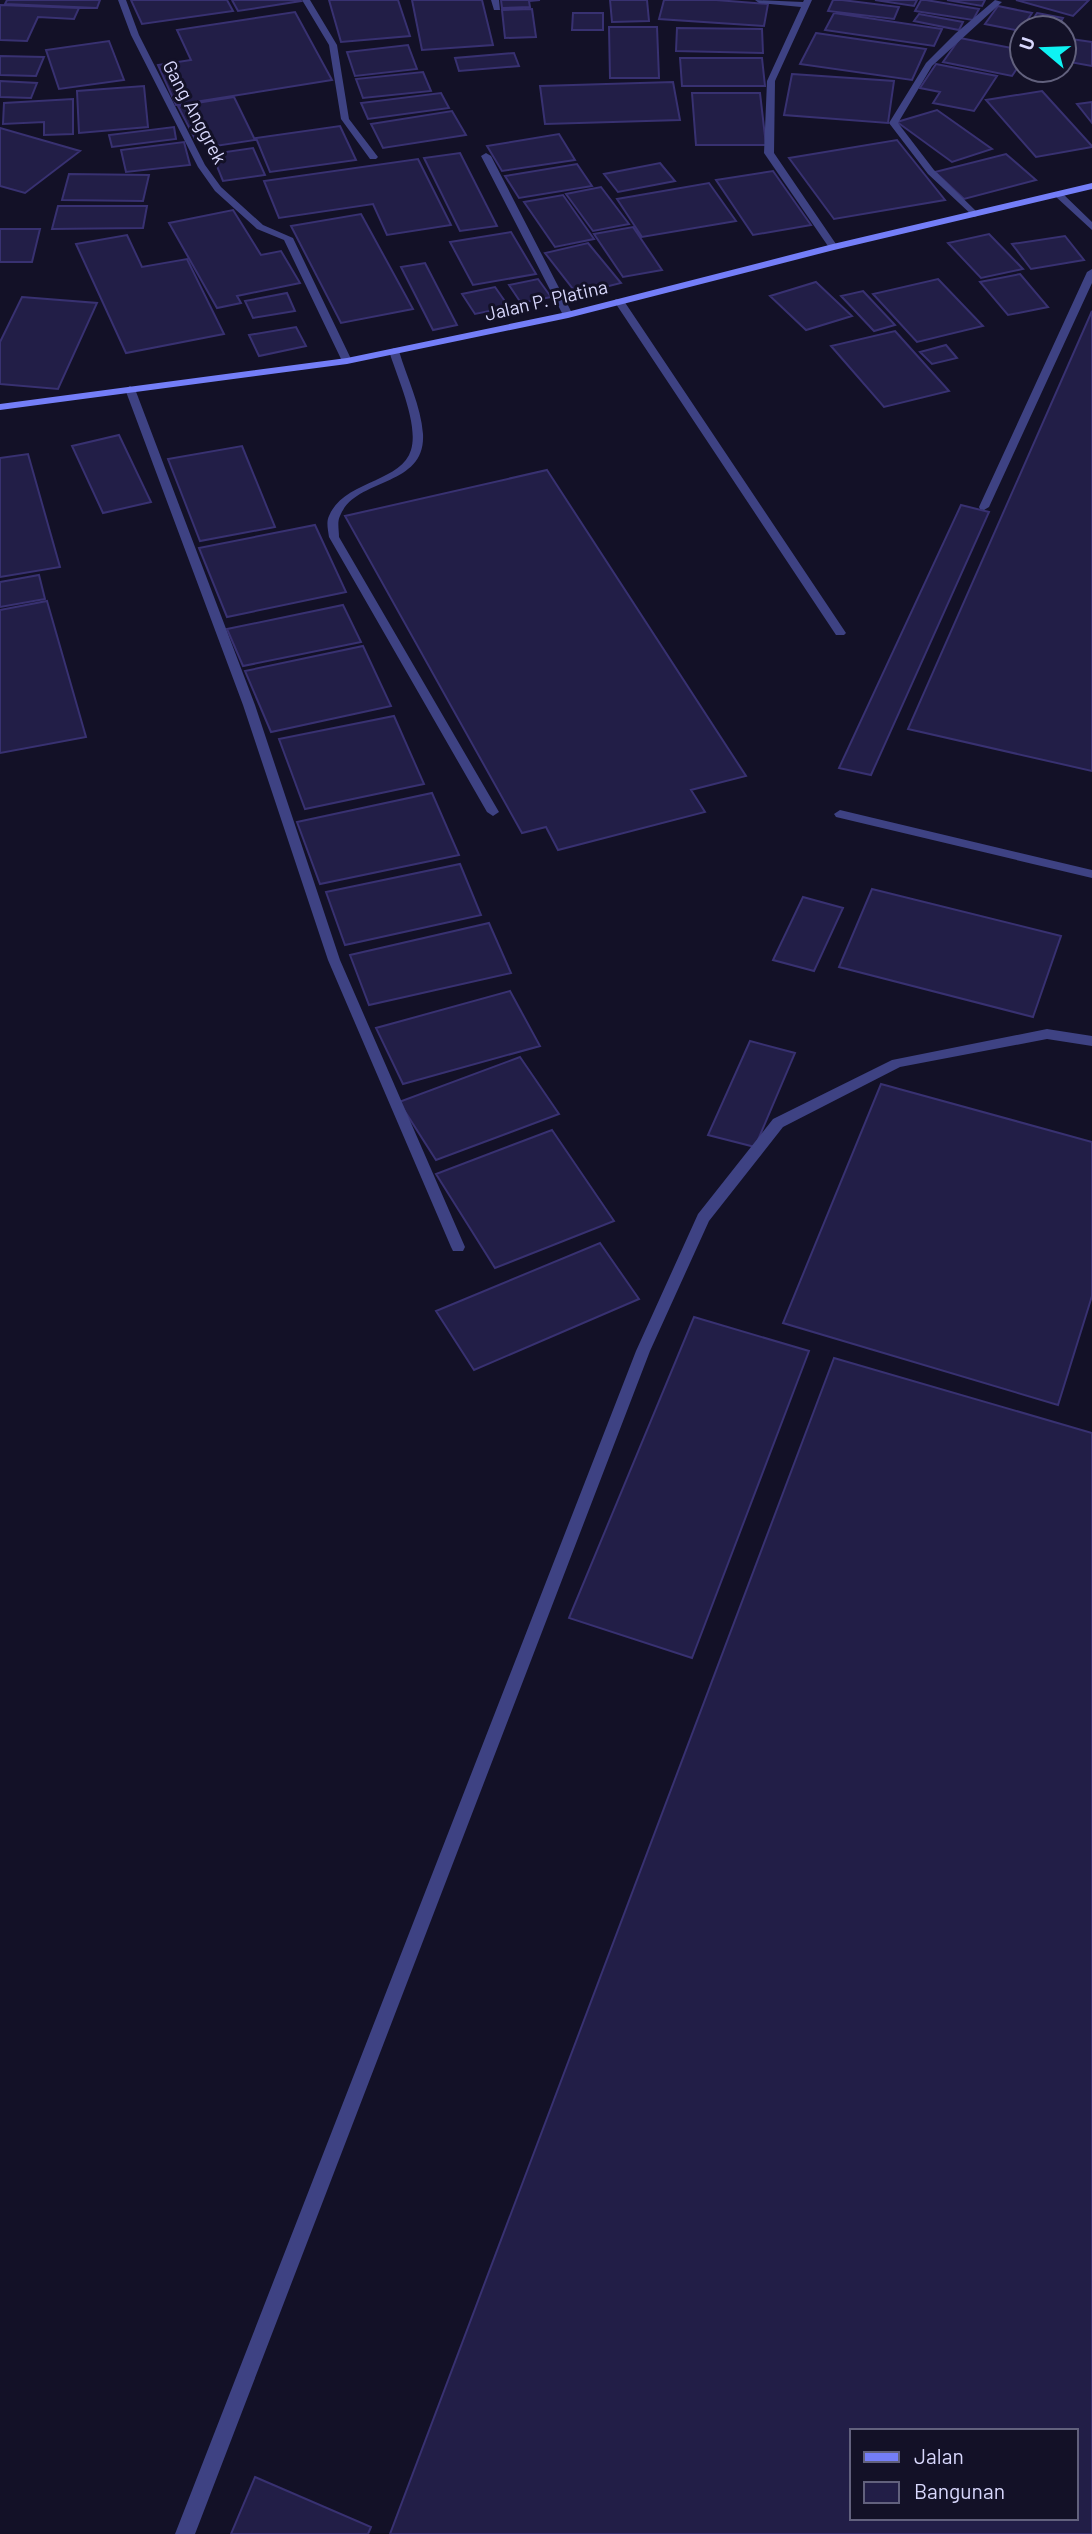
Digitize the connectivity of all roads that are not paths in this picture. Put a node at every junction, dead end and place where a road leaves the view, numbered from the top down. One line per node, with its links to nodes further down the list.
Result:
1 (122, 0): 17 (street, Gang Anggrek)
2 (306, 0): 7 (street)
3 (759, 0): 5 (street)
4 (998, 2): 10 (street)
5 (806, 3): 12 (street)
6 (486, 156): 15 (street)
7 (373, 157)
8 (1092, 186): 9 (street, Jalan P. Platina)
9 (1058, 194): 10 (street, Jalan P. Platina); 11 (street)
10 (974, 214): 12 (street, Jalan P. Platina)
11 (1092, 227)
12 (833, 247): 14 (street, Jalan P. Platina)
13 (1092, 272): 20 (street)
14 (619, 302): 15 (street, Jalan P. Platina); 21 (street)
15 (568, 315): 16 (street, Jalan P. Platina)
16 (394, 351): 17 (street, Jalan P. Platina); 22 (street)
17 (347, 361): 18 (street, Jalan P. Platina)
18 (130, 389): 19 (street, Jalan P. Platina); 26 (street)
19 (0, 407)
20 (984, 507)
21 (840, 633)
22 (493, 812)
23 (840, 814): 24 (street)
24 (1092, 874)
25 (1092, 1041): 27 (street)
26 (458, 1247)
27 (185, 2534)

